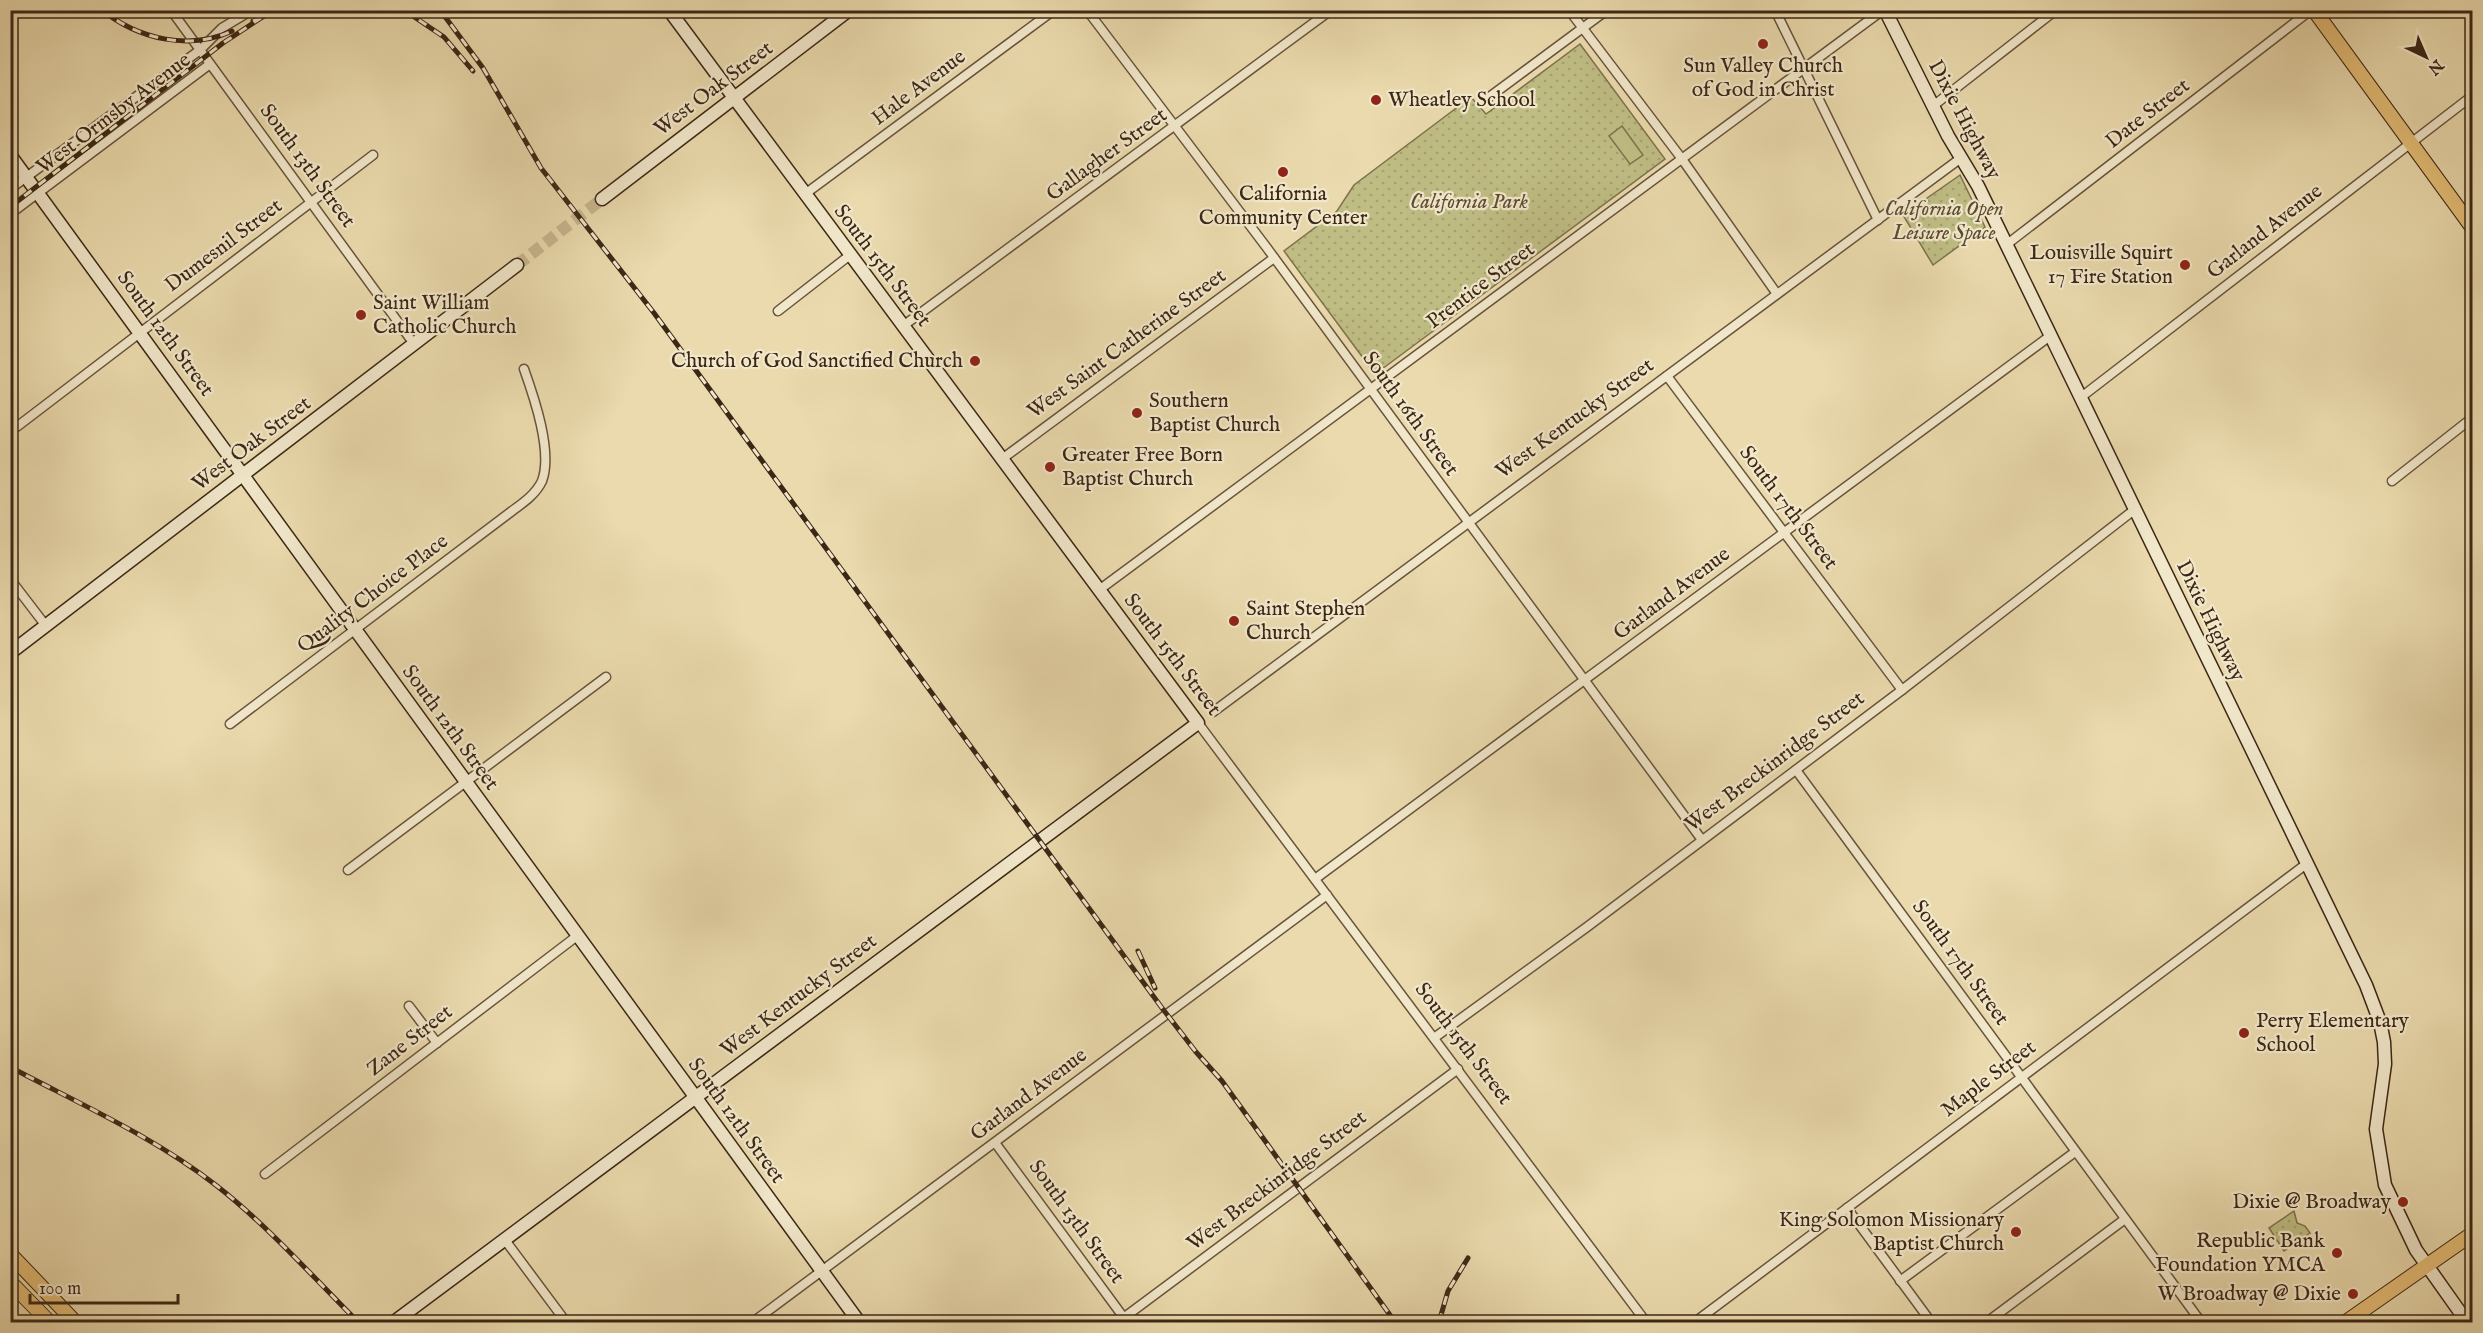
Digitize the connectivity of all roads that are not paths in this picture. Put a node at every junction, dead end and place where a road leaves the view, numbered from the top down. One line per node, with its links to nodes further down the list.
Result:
1 (171, 10): 15 (street, South 13th Street)
2 (252, 10): 15 (street, West Ormsby Avenue)
3 (669, 10): 19 (street, South 15th Street)
4 (849, 10): 19 (street, West Oak Street)
5 (1054, 10): 31 (street, Hale Avenue)
6 (1087, 10): 22 (street, South 16th Street)
7 (1331, 10): 22 (street, Gallagher Street)
8 (1569, 10): 14 (street)
9 (1607, 10): 14 (street)
10 (1775, 10): 17 (street)
11 (1884, 10): 17 (street, Prentice Street); 21 (street, Dixie Highway)
12 (2056, 10): 21 (street)
13 (2312, 10): 23 (main road); 37 (street, Date Street)
14 (1583, 29): 20 (street); 27 (street)
15 (200, 50): 16 (street, South 13th Street); 28 (street, West Ormsby Avenue)
16 (210, 64): 30 (street, West Ormsby Avenue); 33 (street, South 13th Street)
17 (1804, 69): 27 (street, Prentice Street); 35 (street)
18 (2472, 96): 23 (street, Garland Avenue)
19 (734, 98): 31 (street, South 15th Street); 32 (street, West Oak Street)
20 (1488, 98)
21 (1933, 106): 26 (street, Dixie Highway)
22 (1176, 126): 39 (street, South 16th Street); 43 (street, Gallagher Street)
23 (2410, 143): 36 (main road); 50 (street, Garland Avenue)
24 (10, 155): 28 (street, South 12th Street)
25 (373, 155): 33 (street, Dumesnil Street)
26 (1961, 158): 35 (street, West Kentucky Street); 37 (street, Dixie Highway)
27 (1682, 159): 41 (street); 49 (street, Prentice Street)
28 (28, 177): 29 (street, West Ormsby Avenue); 30 (street, South 12th Street)
29 (10, 189)
30 (39, 193): 34 (street, West Ormsby Avenue); 44 (street, South 12th Street)
31 (805, 195): 38 (street, South 15th Street)
32 (602, 199)
33 (311, 202): 44 (street, Dumesnil Street); 46 (street, South 13th Street)
34 (10, 214)
35 (1878, 220): 41 (street, West Kentucky Street)
36 (2472, 227)
37 (2006, 245): 45 (street, Dixie Highway)
38 (850, 255): 42 (street); 43 (street, South 15th Street)
39 (1274, 258): 49 (street, South 16th Street); 53 (street, West Saint Catherine Street)
40 (517, 265): 46 (street, West Oak Street)
41 (1778, 294): 48 (street, West Kentucky Street)
42 (778, 311)
43 (903, 326): 53 (street, South 15th Street)
44 (142, 334): 52 (street, Dumesnil Street); 54 (street, South 12th Street)
45 (2050, 336): 50 (street, Dixie Highway); 58 (street, Garland Avenue)
46 (414, 344): 54 (street, West Oak Street)
47 (524, 369): 62 (street, Quality Choice Place)
48 (1667, 376): 57 (street, West Kentucky Street); 58 (street, South 17th Street)
49 (1370, 391): 57 (street, South 16th Street); 60 (street, Prentice Street)
50 (2080, 398): 56 (street, Dixie Highway)
51 (2472, 418): 55 (street)
52 (10, 432)
53 (1002, 459): 60 (street, South 15th Street)
54 (243, 477): 61 (street, West Oak Street); 62 (street, South 12th Street)
55 (2392, 481)
56 (2134, 510): 66 (street, West Breckinridge Street); 73 (street, Dixie Highway)
57 (1468, 523): 65 (street, South 16th Street); 67 (street, West Kentucky Street)
58 (1784, 533): 65 (street, Garland Avenue); 66 (street, South 17th Street)
59 (10, 579): 61 (street)
60 (1100, 590): 68 (street, South 15th Street)
61 (46, 626): 63 (street, West Oak Street)
62 (354, 630): 69 (street, Quality Choice Place); 71 (street, South 12th Street)
63 (10, 653)
64 (606, 677): 71 (street)
65 (1585, 680): 72 (street, South 16th Street); 75 (street, Garland Avenue)
66 (1902, 690): 70 (street, West Breckinridge Street)
67 (1213, 712)
68 (1198, 723): 75 (street, South 15th Street); 83 (street, West Kentucky Street)
69 (230, 724)
70 (1796, 770): 72 (street, West Breckinridge Street); 82 (street, South 17th Street)
71 (466, 783): 74 (street); 77 (street, South 12th Street)
72 (1702, 840): 79 (street, West Breckinridge Street)
73 (2305, 865): 82 (street, Maple Street); 92 (street, Dixie Highway)
74 (348, 870)
75 (1315, 879): 76 (street, South 15th Street)
76 (1326, 895): 79 (street, South 15th Street); 84 (street, Garland Avenue)
77 (577, 936): 80 (street, Zane Street); 83 (street, South 12th Street)
78 (409, 1005): 80 (street)
79 (1434, 1038): 81 (street, South 15th Street)
80 (437, 1043): 86 (street, Zane Street)
81 (1458, 1069): 96 (street, West Breckinridge Street); 103 (street, South 15th Street)
82 (2021, 1078): 85 (street, South 17th Street); 87 (street, Maple Street)
83 (695, 1098): 90 (street, West Kentucky Street); 93 (street, South 12th Street)
84 (996, 1144): 93 (street, Garland Avenue); 96 (street, South 13th Street)
85 (2075, 1152): 88 (street, South 17th Street); 94 (street)
86 (265, 1174)
87 (1847, 1208): 94 (street); 104 (street, Maple Street)
88 (2125, 1220): 106 (street); 107 (street, South 17th Street)
89 (2472, 1234): 92 (main road)
90 (504, 1240): 99 (street, West Kentucky Street); 100 (street)
91 (11, 1254): 98 (main road)
92 (2427, 1267): 108 (main road); 109 (street, Dixie Highway)
93 (822, 1271): 101 (street, Garland Avenue); 102 (street, South 12th Street)
94 (1900, 1281): 105 (street)
95 (10, 1282): 97 (main road)
96 (1123, 1321)
97 (49, 1323)
98 (75, 1323)
99 (394, 1323)
100 (566, 1323)
101 (753, 1323)
102 (859, 1323)
103 (1646, 1323)
104 (1695, 1323)
105 (1931, 1323)
106 (1987, 1323)
107 (2201, 1323)
108 (2346, 1323)
109 (2467, 1323)

